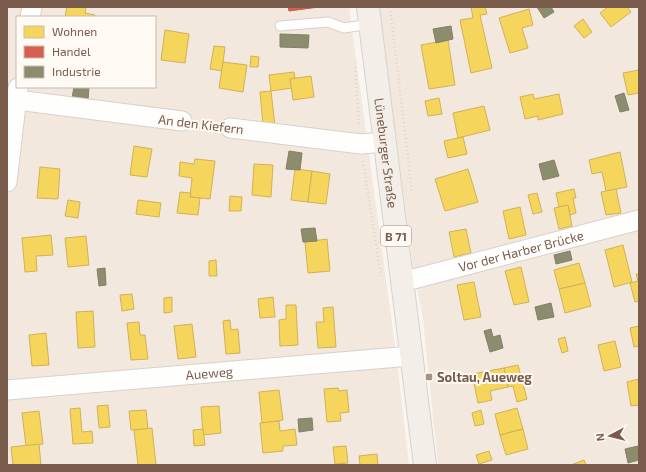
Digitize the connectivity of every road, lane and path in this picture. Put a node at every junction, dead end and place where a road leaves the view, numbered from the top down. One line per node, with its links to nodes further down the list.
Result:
1 (369, 16): 2 (lane); 7 (main road, Lüneburger Straße / B 71)
2 (280, 26)
3 (355, 66): 8 (path)
4 (18, 93): 5 (street, An den Kiefern); 9 (street)
5 (182, 121): 6 (path, An den Kiefern)
6 (230, 128): 8 (street, An den Kiefern)
7 (385, 142): 8 (street, An den Kiefern); 11 (main road, Lüneburger Straße / B 71)
8 (361, 144): 11 (path)
9 (7, 182)
10 (639, 220): 11 (street, Vor der Harber Brücke)
11 (392, 280): 12 (main road, Lüneburger Straße / B 71)
12 (411, 356): 13 (street, Aueweg); 14 (main road, Lüneburger Straße / B 71)
13 (7, 390)
14 (425, 465)

